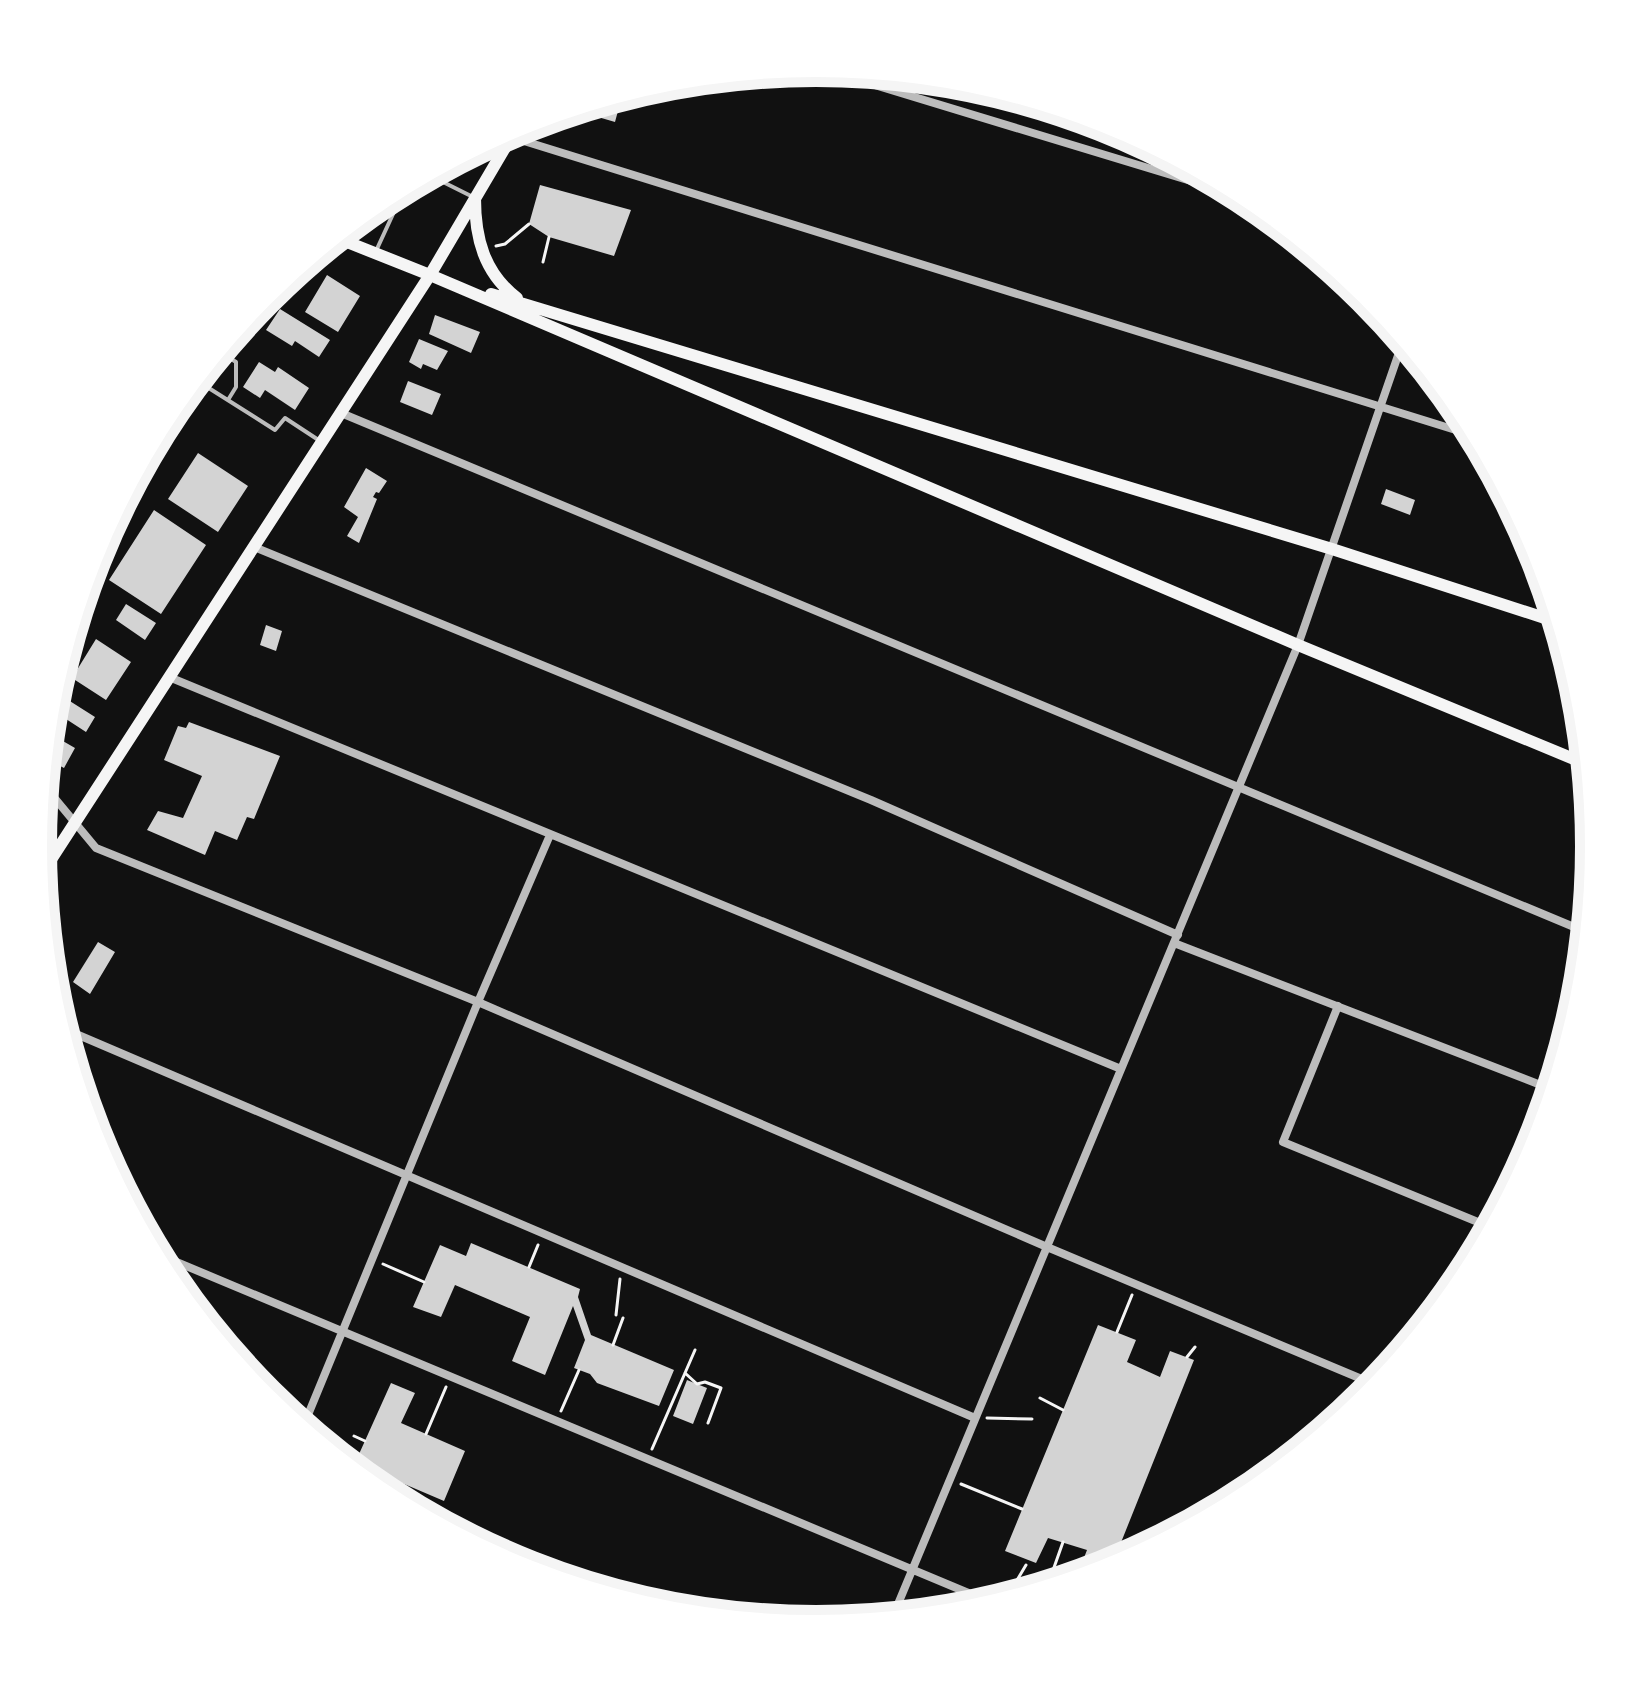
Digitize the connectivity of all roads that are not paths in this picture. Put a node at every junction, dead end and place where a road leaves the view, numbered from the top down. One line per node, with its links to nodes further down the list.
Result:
1 (874, 85): 4 (street)
2 (529, 138): 17 (street)
3 (503, 149): 6 (main road)
4 (1194, 182)
5 (433, 184): 6 (lane)
6 (475, 198): 11 (main road); 12 (main road)
7 (394, 210): 8 (lane)
8 (392, 214): 10 (lane)
9 (348, 242): 10 (main road)
10 (375, 253): 11 (main road)
11 (430, 275): 12 (main road); 18 (main road); 24 (main road)
12 (526, 304): 22 (main road)
13 (1399, 353): 17 (street)
14 (229, 358): 16 (lane)
15 (206, 386): 16 (lane)
16 (228, 400): 20 (lane)
17 (1381, 407): 19 (street); 22 (street)
18 (341, 413): 20 (main road); 27 (street)
19 (1456, 430)
20 (322, 442): 21 (main road)
21 (254, 547): 25 (main road); 33 (street)
22 (1332, 549): 23 (main road); 24 (street)
23 (1545, 618)
24 (1298, 645): 26 (main road); 27 (street)
25 (169, 677): 29 (main road); 30 (street)
26 (1574, 759)
27 (1238, 789): 32 (street); 33 (street)
28 (54, 798): 29 (street)
29 (74, 824): 31 (main road); 34 (street)
30 (550, 835): 34 (street); 37 (street)
31 (52, 857)
32 (1575, 927)
33 (1176, 939): 35 (street); 37 (street)
34 (478, 1002): 39 (street); 41 (street)
35 (1338, 1006): 38 (street); 40 (street)
36 (76, 1034): 39 (street)
37 (1121, 1069): 41 (street)
38 (1541, 1085)
39 (407, 1175): 43 (street); 46 (street)
40 (1481, 1223)
41 (1047, 1247): 44 (street); 46 (street)
42 (176, 1262): 43 (street)
43 (342, 1331): 45 (street); 47 (street)
44 (1362, 1379)
45 (308, 1416)
46 (975, 1418): 47 (street)
47 (912, 1569): 48 (street); 49 (street)
48 (971, 1594)
49 (898, 1605)

